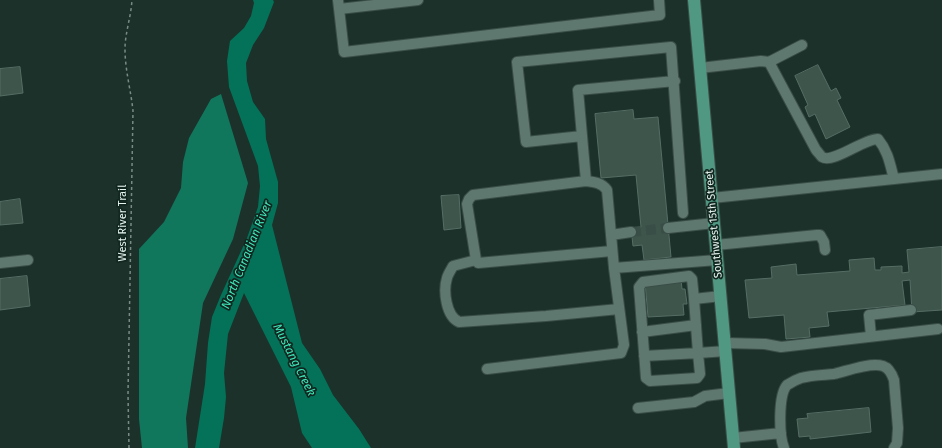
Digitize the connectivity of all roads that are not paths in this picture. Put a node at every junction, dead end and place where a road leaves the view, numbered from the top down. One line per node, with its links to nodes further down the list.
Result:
1 (418, 0): 4 (lane)
2 (659, 0): 4 (lane)
3 (694, 0): 7 (main road, Southwest 15th Street)
4 (339, 5)
5 (802, 45): 6 (lane)
6 (769, 62): 7 (lane); 11 (lane)
7 (700, 68): 13 (main road, Southwest 15th Street)
8 (675, 80): 9 (lane); 9 (lane); 14 (lane)
9 (582, 136): 12 (lane)
10 (942, 174): 11 (lane)
11 (894, 179): 13 (lane)
12 (586, 181): 18 (lane); 23 (lane)
13 (712, 198): 15 (main road, Southwest 15th Street)
14 (683, 212)
15 (714, 223): 16 (lane); 19 (main road, Southwest 15th Street)
16 (668, 228)
17 (631, 232): 18 (lane)
18 (611, 235): 21 (lane)
19 (716, 245): 20 (lane); 24 (main road, Southwest 15th Street)
20 (825, 250)
21 (612, 251): 23 (lane); 26 (lane)
22 (28, 260): 25 (lane)
23 (476, 260): 29 (lane)
24 (717, 260): 26 (lane); 27 (main road, Southwest 15th Street)
25 (0, 263)
26 (614, 268): 29 (lane)
27 (721, 296): 28 (lane); 35 (main road, Southwest 15th Street)
28 (694, 299): 31 (lane); 33 (lane)
29 (619, 309): 38 (lane)
30 (911, 310): 34 (lane)
31 (696, 325): 33 (lane); 36 (lane)
32 (938, 329): 34 (lane)
33 (642, 332): 37 (lane)
34 (871, 336): 35 (lane)
35 (725, 347): 36 (lane); 39 (main road, Southwest 15th Street)
36 (698, 353): 37 (lane); 37 (lane)
37 (644, 356)
38 (487, 369)
39 (729, 393): 40 (lane); 42 (main road, Southwest 15th Street)
40 (638, 408)
41 (781, 433): 42 (lane); 43 (lane); 44 (lane)
42 (734, 443)
43 (784, 448)
44 (894, 448)

